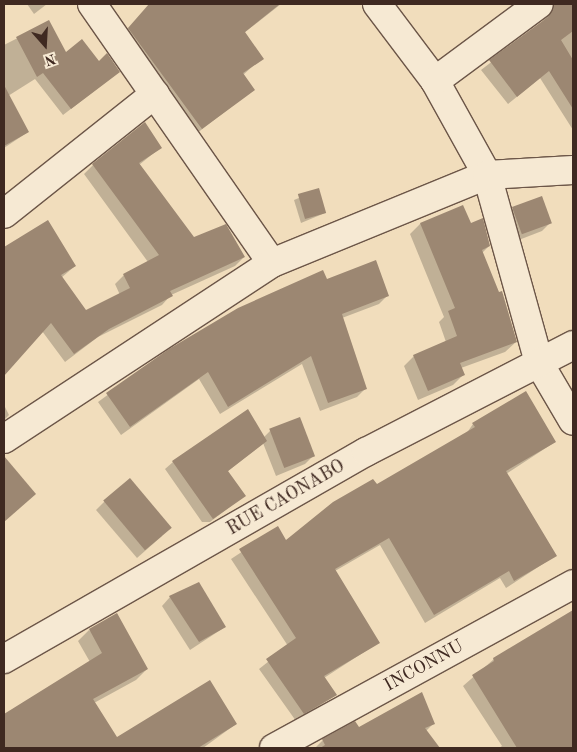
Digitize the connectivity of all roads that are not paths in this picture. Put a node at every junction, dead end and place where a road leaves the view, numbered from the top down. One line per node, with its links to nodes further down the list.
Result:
1 (92, 4): 5 (street)
2 (377, 4): 4 (street)
3 (539, 4): 4 (street)
4 (435, 80): 7 (street)
5 (155, 94): 8 (street); 9 (street)
6 (573, 170): 7 (street)
7 (487, 174): 9 (street); 11 (street)
8 (4, 214)
9 (272, 263): 13 (street)
10 (573, 345): 11 (street, RUE CAONABO)
11 (539, 363): 12 (street); 15 (street, RUE CAONABO)
12 (573, 421)
13 (4, 439)
14 (573, 584): 16 (street, INCONNU)
15 (4, 658)
16 (274, 748)

